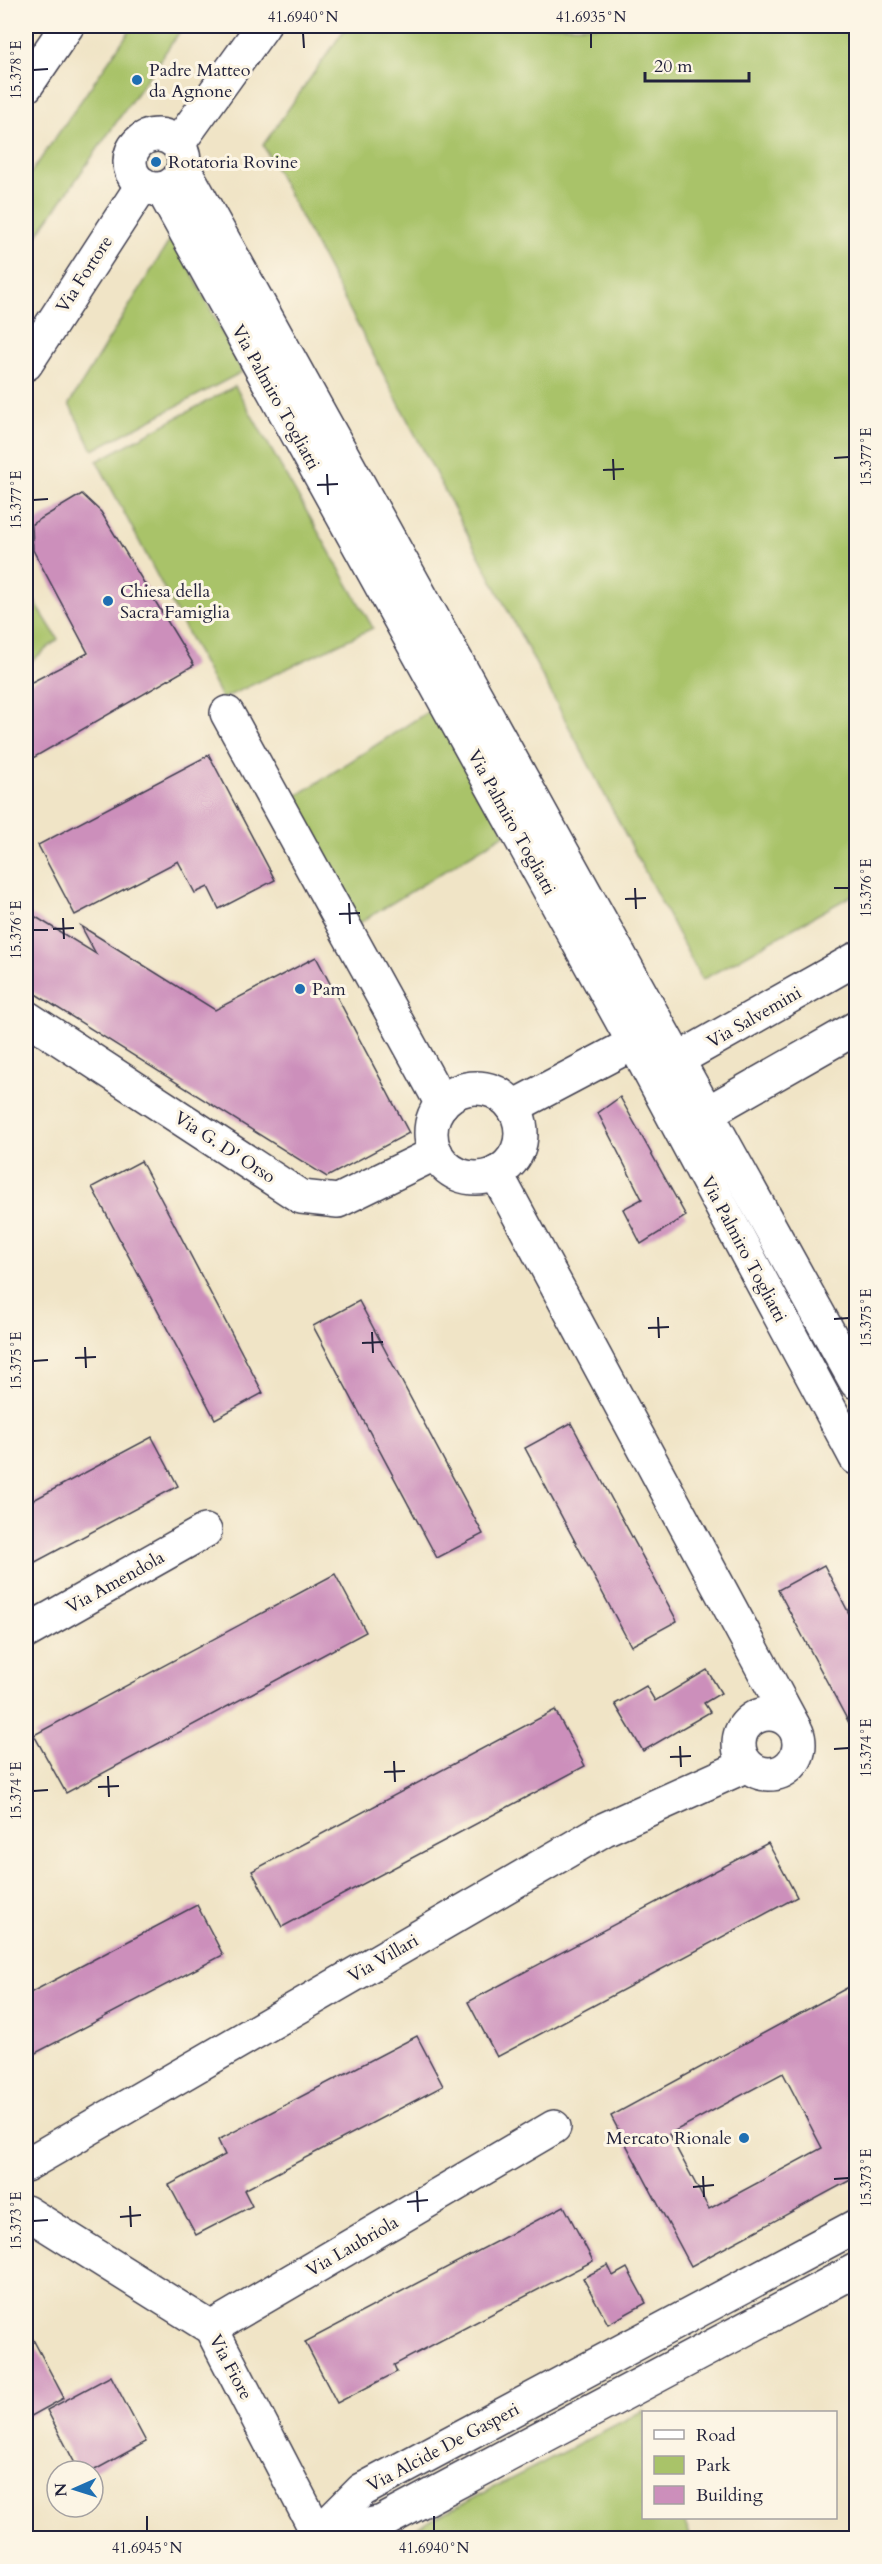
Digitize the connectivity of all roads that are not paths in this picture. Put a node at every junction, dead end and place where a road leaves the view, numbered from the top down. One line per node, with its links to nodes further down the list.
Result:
1 (68, 26): 3 (street)
2 (258, 27): 4 (street, Via Fortore)
3 (26, 86)
4 (167, 172): 5 (street, Via Fortore); 10 (street, Via Palmiro Togliatti); 11 (street, Via Palmiro Togliatti)
5 (26, 364)
6 (227, 713): 12 (street)
7 (856, 959): 11 (street, Via Salvemini)
8 (26, 1017): 15 (street, Via G. D' Orso)
9 (856, 1028): 14 (street)
10 (634, 1043): 11 (street, Via Palmiro Togliatti); 13 (street)
11 (665, 1067): 14 (street, Via Palmiro Togliatti)
12 (442, 1104): 13 (street); 15 (street)
13 (513, 1107): 16 (street)
14 (694, 1122): 17 (street, Via Palmiro Togliatti); 18 (street, Via Palmiro Togliatti)
15 (436, 1153): 16 (street)
16 (496, 1173): 23 (street, Via Villari)
17 (856, 1380): 18 (street)
18 (824, 1396): 19 (street, Via Palmiro Togliatti)
19 (856, 1458)
20 (205, 1532): 21 (street, Via Amendola)
21 (26, 1632)
22 (554, 2127): 27 (street, Via Laubriola)
23 (26, 2164)
24 (26, 2212): 27 (street, Via Fiore)
25 (856, 2226): 28 (street, Via Alcide De Gasperi)
26 (856, 2270): 28 (street, Via Alcide De Gasperi)
27 (211, 2328): 28 (street, Via Fiore)
28 (316, 2537)

